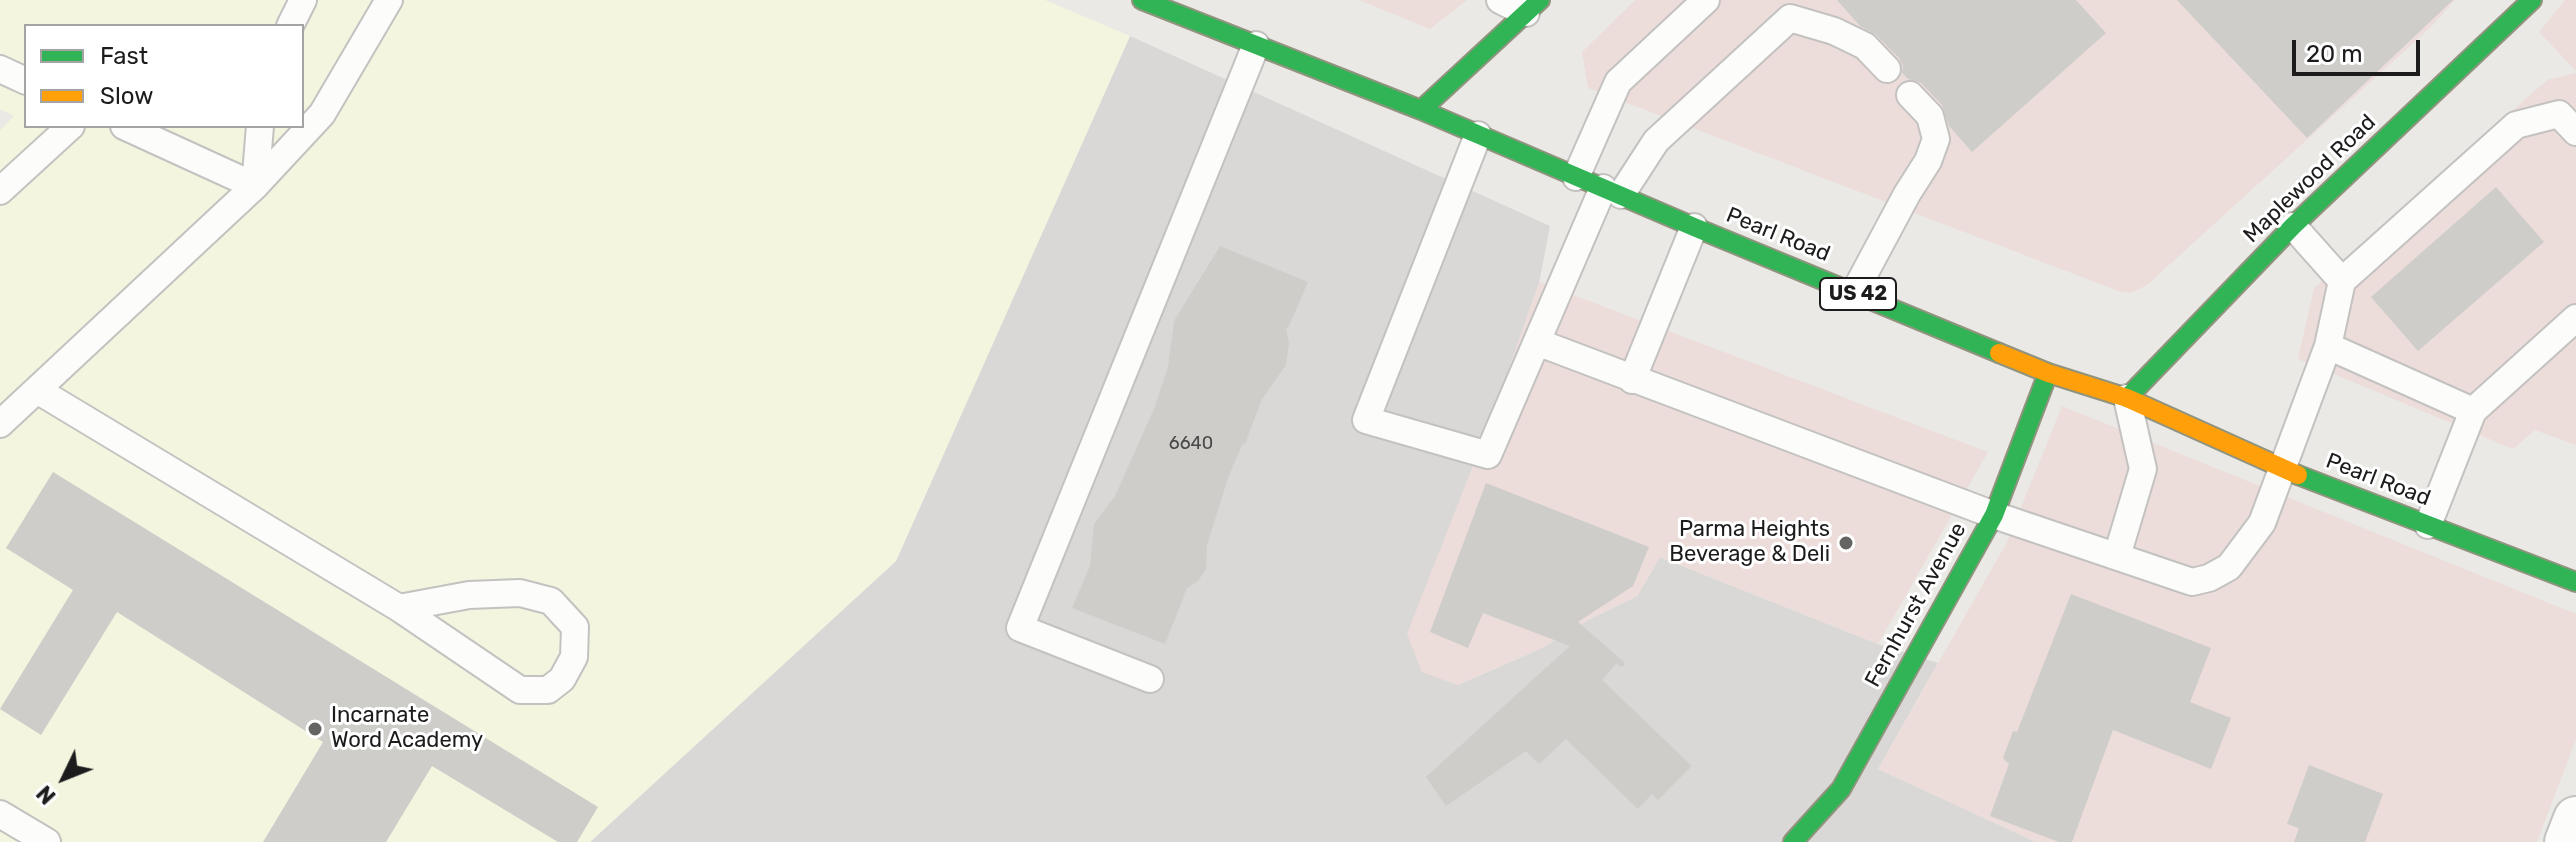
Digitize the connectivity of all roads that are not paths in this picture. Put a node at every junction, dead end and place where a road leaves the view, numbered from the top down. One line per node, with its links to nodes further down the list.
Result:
1 (303, 0): 10 (lane)
2 (389, 0): 23 (lane)
3 (1142, 0): 11 (main road, Pearl Road / US 42)
4 (1500, 0): 8 (lane)
5 (1706, 0): 22 (lane)
6 (1810, 0): 9 (lane)
7 (2532, 0): 26 (main road, Maplewood Road)
8 (1533, 6): 16 (main road)
9 (1790, 18): 13 (lane); 25 (lane)
10 (291, 24)
11 (1256, 45): 16 (main road, Pearl Road / US 42); 45 (lane)
12 (0, 69): 14 (lane)
13 (1887, 69)
14 (24, 80)
15 (1910, 95): 29 (lane)
16 (1421, 110): 21 (main road, Pearl Road / US 42)
17 (69, 128): 24 (lane)
18 (128, 128): 23 (lane)
19 (260, 128): 23 (lane)
20 (2576, 132): 28 (lane)
21 (1478, 135): 22 (main road, Pearl Road / US 42); 31 (lane)
22 (1576, 177): 25 (main road, Pearl Road / US 42)
23 (255, 186): 35 (lane)
24 (0, 191)
25 (1612, 191): 27 (main road, Pearl Road / US 42); 31 (lane)
26 (2293, 226): 28 (lane); 36 (main road, Maplewood Road)
27 (1694, 227): 29 (main road, Pearl Road / US 42); 34 (lane)
28 (2342, 281): 32 (lane)
29 (1854, 293): 33 (main road, Pearl Road / US 42)
30 (2576, 318): 37 (lane)
31 (1537, 342): 34 (lane)
32 (2328, 346): 37 (lane); 39 (lane)
33 (2048, 373): 36 (main road, Pearl Road / US 42); 40 (main road, Fernhurst Avenue)
34 (1632, 380): 40 (lane)
35 (37, 390): 38 (lane); 44 (lane)
36 (2127, 398): 39 (main road, Pearl Road / US 42); 42 (lane)
37 (2473, 411): 41 (lane)
38 (0, 424)
39 (2282, 469): 41 (main road, Pearl Road / US 42); 42 (lane)
40 (1994, 515): 42 (lane); 49 (main road, Fernhurst Avenue)
41 (2428, 525): 43 (main road, Pearl Road / US 42)
42 (2117, 556)
43 (2576, 582)
44 (399, 608): 44 (lane)
45 (1150, 679)
46 (0, 814): 48 (lane)
47 (2576, 819): 50 (street)
48 (47, 842)
49 (1793, 842)
50 (2567, 842)

